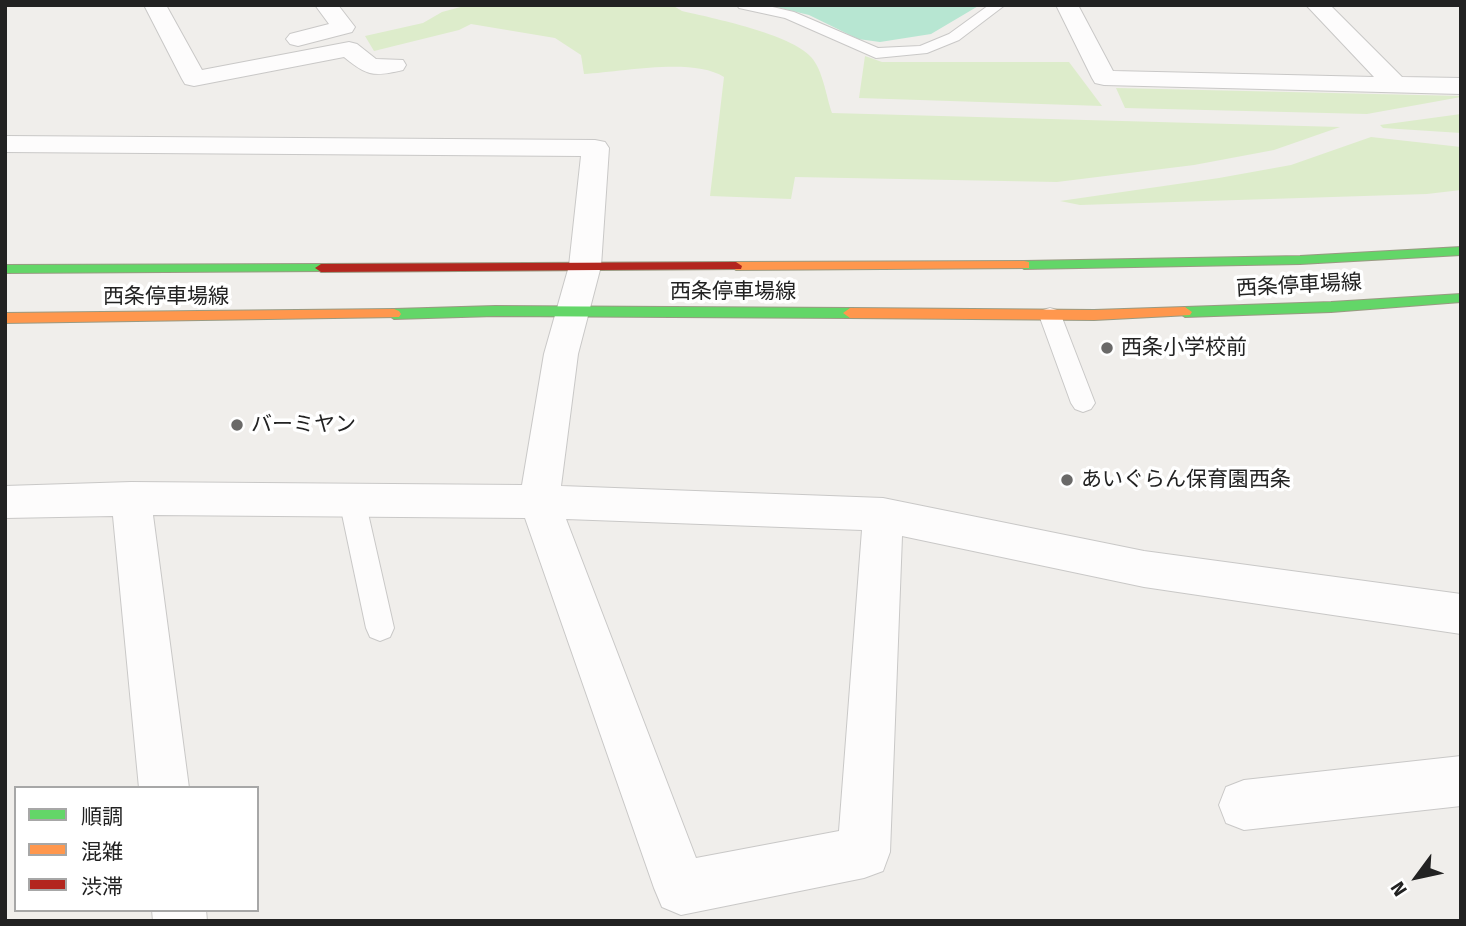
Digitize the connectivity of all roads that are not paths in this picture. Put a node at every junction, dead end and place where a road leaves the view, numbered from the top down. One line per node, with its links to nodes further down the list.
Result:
1 (155, 5): 8 (street)
2 (326, 5): 8 (street)
3 (744, 5): 4 (lane)
4 (998, 5)
5 (1067, 5): 9 (street)
6 (1318, 5): 9 (street)
7 (394, 65): 8 (street)
8 (188, 68)
9 (1395, 84): 10 (street)
10 (1461, 86)
11 (5, 144): 13 (street)
12 (1461, 251): 13 (main road, 西条停車場線)
13 (585, 266): 14 (main road, 西条停車場線); 16 (street)
14 (5, 269)
15 (1461, 298): 17 (main road, 西条停車場線)
16 (573, 311): 17 (main road, 西条停車場線); 18 (main road, 西条停車場線); 22 (street)
17 (1050, 315): 19 (lane)
18 (5, 318)
19 (1083, 403)
20 (131, 498): 21 (street); 23 (street); 28 (street)
21 (352, 500): 22 (street); 26 (lane)
22 (540, 500): 24 (street); 24 (street)
23 (5, 502)
24 (883, 515): 25 (street)
25 (1461, 614)
26 (380, 628)
27 (1461, 781): 29 (street)
28 (164, 786)
29 (1244, 806)

